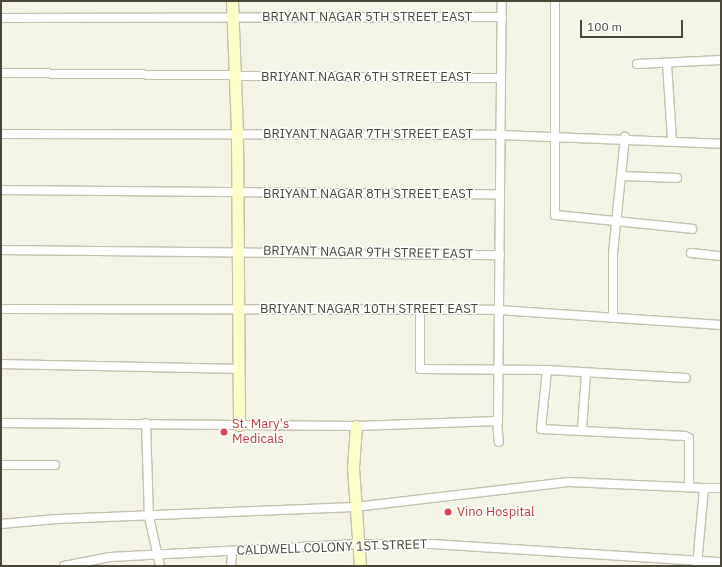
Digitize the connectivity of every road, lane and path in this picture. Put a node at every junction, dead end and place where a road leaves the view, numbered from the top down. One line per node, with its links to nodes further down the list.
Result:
1 (232, 1): 4 (street)
2 (502, 1): 5 (street)
3 (555, 1): 17 (street)
4 (232, 17): 5 (street, BRIYANT NAGAR 5TH STREET EAST); 6 (street, BRIYANT NAGAR 5TH STREET EAST); 11 (street)
5 (502, 17): 12 (street)
6 (1, 18)
7 (721, 60): 8 (street)
8 (667, 63): 9 (street); 18 (street)
9 (638, 64)
10 (1, 73): 11 (street, BRIYANT NAGAR 6TH STREET EAST)
11 (232, 76): 12 (street, BRIYANT NAGAR 6TH STREET EAST); 13 (street)
12 (500, 78): 15 (street)
13 (237, 133): 14 (street, BRIYANT NAGAR 7TH STREET EAST); 15 (street, BRIYANT NAGAR 7TH STREET EAST); 23 (street)
14 (1, 134)
15 (500, 135): 17 (street, BRIYANT NAGAR 7TH STREET EAST); 24 (street)
16 (625, 137): 17 (street, BRIYANT NAGAR 7TH STREET EAST); 18 (street, BRIYANT NAGAR 7TH STREET EAST); 20 (street)
17 (554, 138): 25 (street)
18 (672, 140): 19 (street, BRIYANT NAGAR 7TH STREET EAST)
19 (721, 144)
20 (621, 176): 21 (street); 25 (street)
21 (677, 178)
22 (1, 190): 23 (street, BRIYANT NAGAR 8TH STREET EAST)
23 (237, 193): 24 (street, BRIYANT NAGAR 8TH STREET EAST); 28 (street)
24 (500, 194): 30 (street)
25 (617, 222): 26 (street); 36 (street)
26 (692, 229)
27 (1, 250): 28 (street, BRIYANT NAGAR 9TH STREET EAST)
28 (236, 251): 30 (street, BRIYANT NAGAR 9TH STREET EAST); 33 (street)
29 (691, 253): 31 (street)
30 (500, 255): 35 (street)
31 (721, 256)
32 (1, 308): 33 (street, BRIYANT NAGAR 10TH STREET EAST)
33 (239, 308): 34 (street, BRIYANT NAGAR 10TH STREET EAST); 40 (street)
34 (420, 309): 35 (street, BRIYANT NAGAR 10TH STREET EAST); 39 (street)
35 (500, 310): 36 (street, BRIYANT NAGAR 10TH STREET EAST); 39 (street)
36 (613, 318): 37 (street, BRIYANT NAGAR 10TH STREET EAST)
37 (721, 325)
38 (1, 364): 40 (street)
39 (499, 369): 41 (street); 44 (street)
40 (239, 370): 47 (street)
41 (547, 370): 42 (street); 49 (street)
42 (586, 373): 43 (street); 49 (street)
43 (686, 378)
44 (497, 421): 48 (street); 50 (street)
45 (1, 424): 46 (street)
46 (146, 424): 47 (street); 57 (street)
47 (239, 424): 48 (street)
48 (356, 426): 56 (street)
49 (582, 429): 53 (street)
50 (499, 442)
51 (1, 465): 52 (street)
52 (55, 465)
53 (689, 487): 54 (street); 56 (street)
54 (704, 488): 55 (street); 63 (street)
55 (721, 488)
56 (355, 507): 57 (street); 59 (street)
57 (149, 517): 58 (street); 61 (street)
58 (1, 524)
59 (359, 544): 60 (street, CALDWELL COLONY 1ST STREET); 63 (street, CALDWELL COLONY 1ST STREET); 67 (street)
60 (232, 551): 61 (street, CALDWELL COLONY 1ST STREET); 66 (street)
61 (156, 554): 64 (street, CALDWELL COLONY 1ST STREET); 65 (street)
62 (721, 562): 63 (street, CALDWELL COLONY 1ST STREET)
63 (697, 564)
64 (64, 566)
65 (160, 566)
66 (231, 566)
67 (360, 566)

